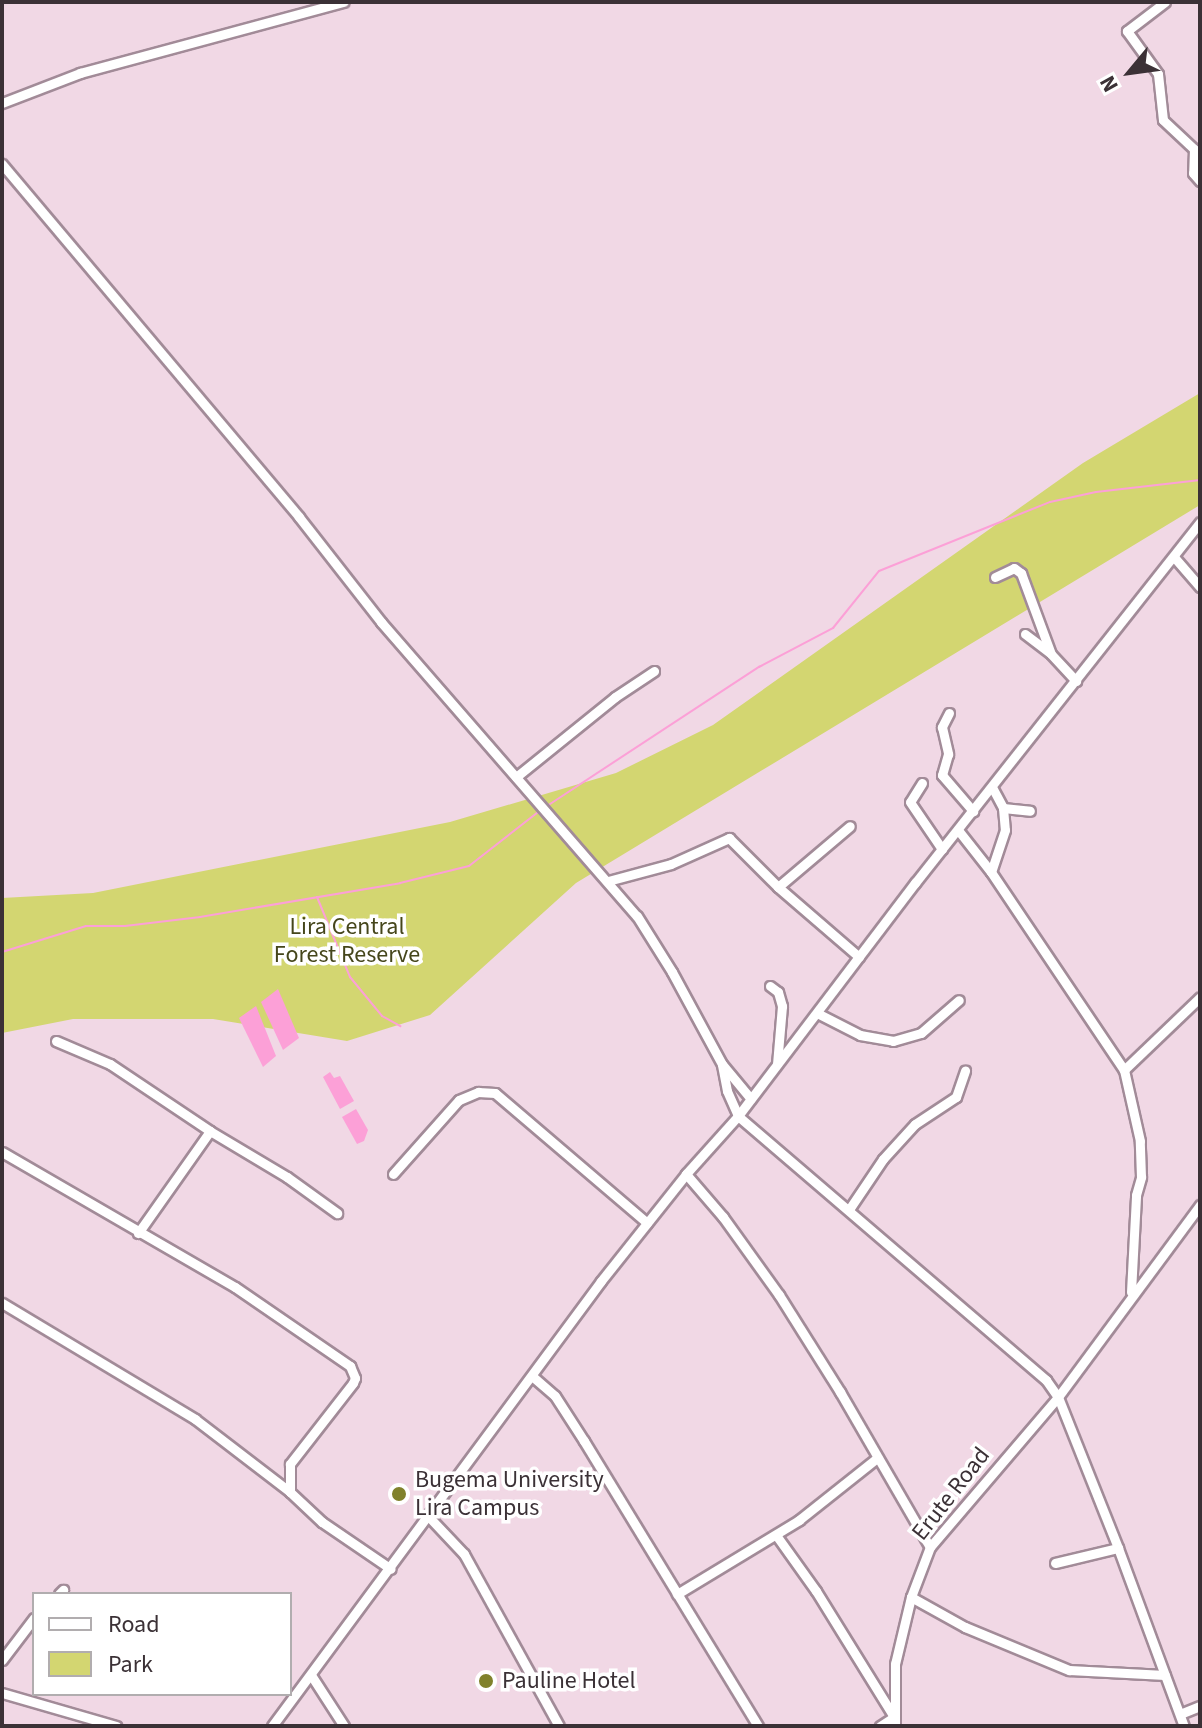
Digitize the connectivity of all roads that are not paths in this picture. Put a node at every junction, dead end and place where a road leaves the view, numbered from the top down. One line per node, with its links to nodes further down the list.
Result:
1 (1165, 2): 5 (street)
2 (337, 3): 3 (street)
3 (2, 103)
4 (2, 164): 15 (street)
5 (1200, 181)
6 (1200, 522): 7 (street)
7 (1174, 557): 9 (street); 13 (street)
8 (995, 577): 11 (street)
9 (1200, 587)
10 (1025, 634): 11 (street)
11 (1051, 654): 13 (street)
12 (654, 671): 15 (street)
13 (1076, 681): 17 (street)
14 (949, 713): 19 (street)
15 (516, 777): 25 (street)
16 (922, 783): 23 (street)
17 (992, 787): 18 (street); 19 (street)
18 (1003, 808): 20 (street); 24 (street)
19 (973, 811): 22 (street)
20 (1030, 811)
21 (850, 826): 26 (street)
22 (958, 830): 23 (street); 24 (street)
23 (942, 849): 27 (street)
24 (991, 872): 37 (street)
25 (608, 881): 26 (street); 35 (street)
26 (778, 887): 27 (street)
27 (859, 957): 33 (street)
28 (770, 986): 36 (street)
29 (1200, 997): 31 (street)
30 (959, 1000): 33 (street)
31 (1187, 1008): 32 (street); 37 (street)
32 (1200, 1012)
33 (817, 1013): 36 (street)
34 (56, 1041): 41 (street)
35 (722, 1064): 39 (street); 40 (street)
36 (777, 1064): 39 (street)
37 (1124, 1070): 50 (street)
38 (965, 1071): 46 (street)
39 (751, 1099): 40 (street)
40 (738, 1116): 44 (street); 46 (street)
41 (210, 1131): 47 (street); 49 (street)
42 (2, 1152): 49 (street)
43 (393, 1174): 48 (street)
44 (686, 1174): 48 (street); 54 (street)
45 (1200, 1205): 50 (street, Erute Road)
46 (850, 1208): 53 (street)
47 (337, 1213)
48 (647, 1223): 52 (street)
49 (138, 1233): 55 (street)
50 (1130, 1296): 53 (street, Erute Road)
51 (2, 1303): 55 (street)
52 (532, 1376): 56 (street); 62 (street)
53 (1058, 1397): 58 (street, Erute Road); 59 (street)
54 (877, 1458): 57 (street); 58 (street)
55 (290, 1492): 61 (street)
56 (429, 1517): 61 (street); 75 (street)
57 (776, 1535): 62 (street); 71 (street)
58 (930, 1547): 63 (street, Erute Road)
59 (1118, 1548): 60 (street); 67 (street)
60 (1055, 1563)
61 (391, 1569): 66 (street)
62 (677, 1594): 76 (street)
63 (911, 1597): 67 (street); 71 (street, Erute Road)
64 (32, 1621): 65 (street)
65 (2, 1660)
66 (311, 1675): 73 (street); 74 (street)
67 (1165, 1675): 70 (street)
68 (2, 1693): 72 (street)
69 (1200, 1706): 70 (street)
70 (1180, 1714): 78 (street)
71 (894, 1721): 77 (street)
72 (116, 1726)
73 (272, 1726)
74 (344, 1726)
75 (559, 1726)
76 (758, 1726)
77 (880, 1726)
78 (1184, 1726)

